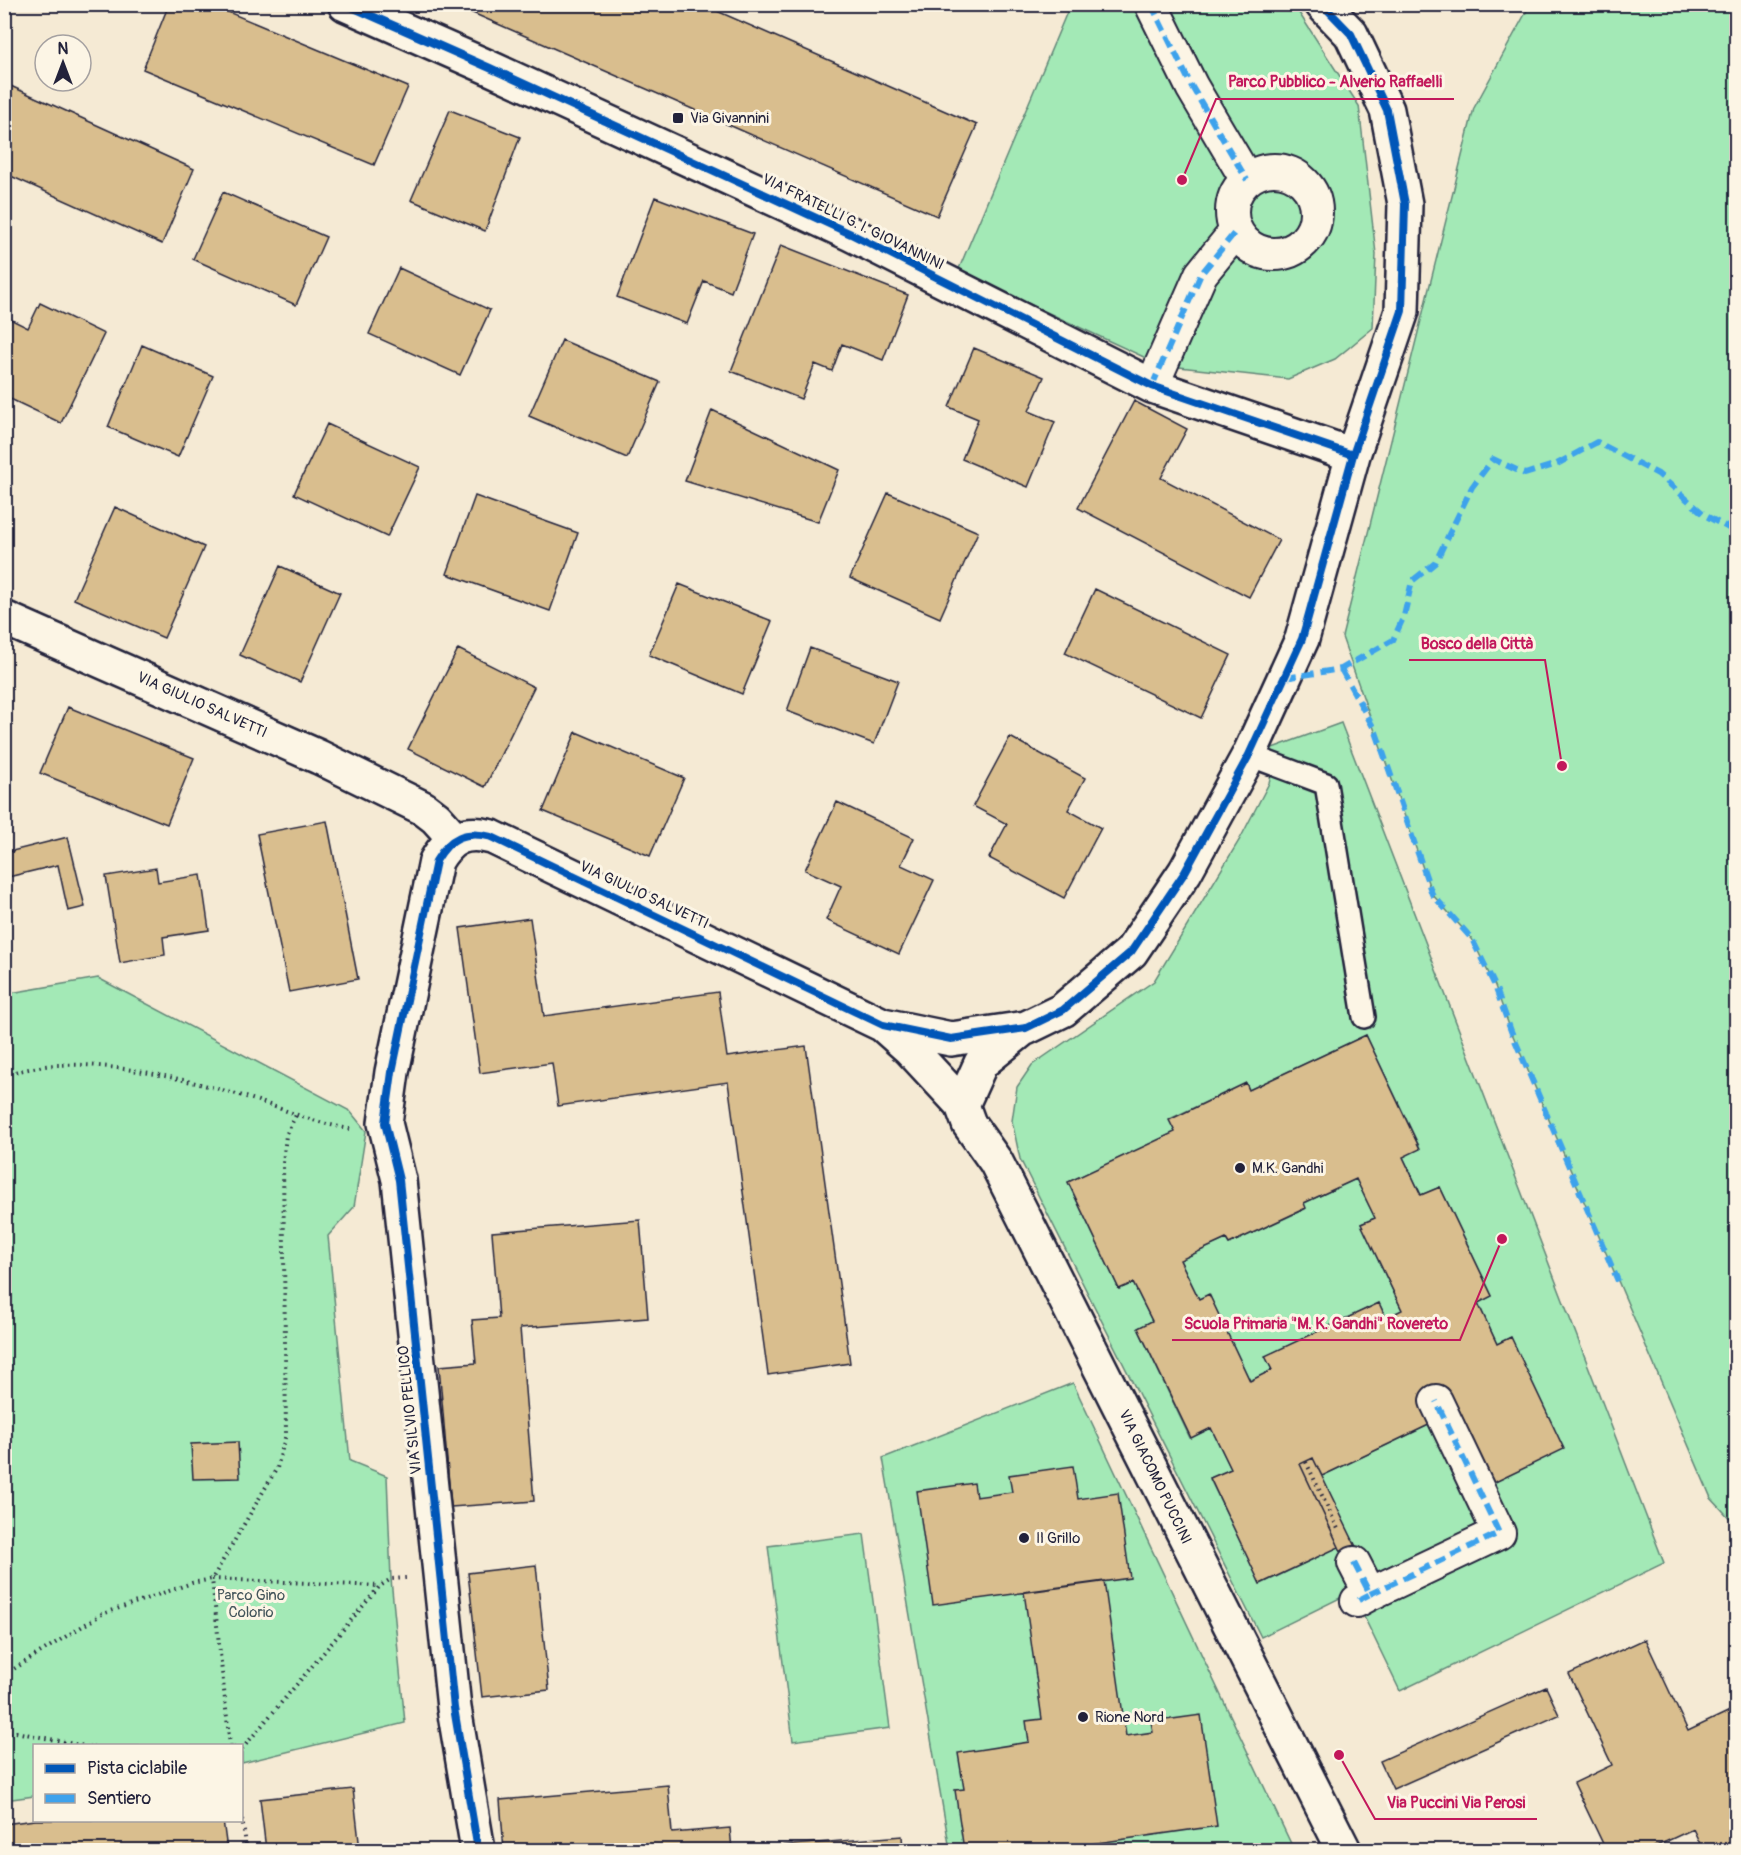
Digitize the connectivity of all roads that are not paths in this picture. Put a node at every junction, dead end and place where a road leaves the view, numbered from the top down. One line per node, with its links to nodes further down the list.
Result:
1 (345, 4): 6 (street, VIA FRATELLI G. I. GIOVANNINI)
2 (1151, 4): 4 (street)
3 (1322, 4): 7 (street)
4 (1247, 180): 5 (street); 5 (street)
5 (1236, 231): 6 (street)
6 (1152, 386): 7 (street, VIA FRATELLI G. I. GIOVANNINI)
7 (1353, 455): 9 (street)
8 (4, 618): 10 (street, VIA GIULIO SALVETTI)
9 (1249, 755): 11 (lane); 13 (street)
10 (454, 838): 12 (street, VIA GIULIO SALVETTI); 17 (street, VIA SILVIO PELLICO)
11 (1364, 1017)
12 (883, 1025): 13 (street, VIA GIULIO SALVETTI); 14 (street, VIA GIACOMO PUCCINI)
13 (1026, 1028): 14 (street)
14 (962, 1105): 18 (street, VIA GIACOMO PUCCINI)
15 (1436, 1401): 16 (street)
16 (1354, 1563)
17 (478, 1851)
18 (1344, 1851)

